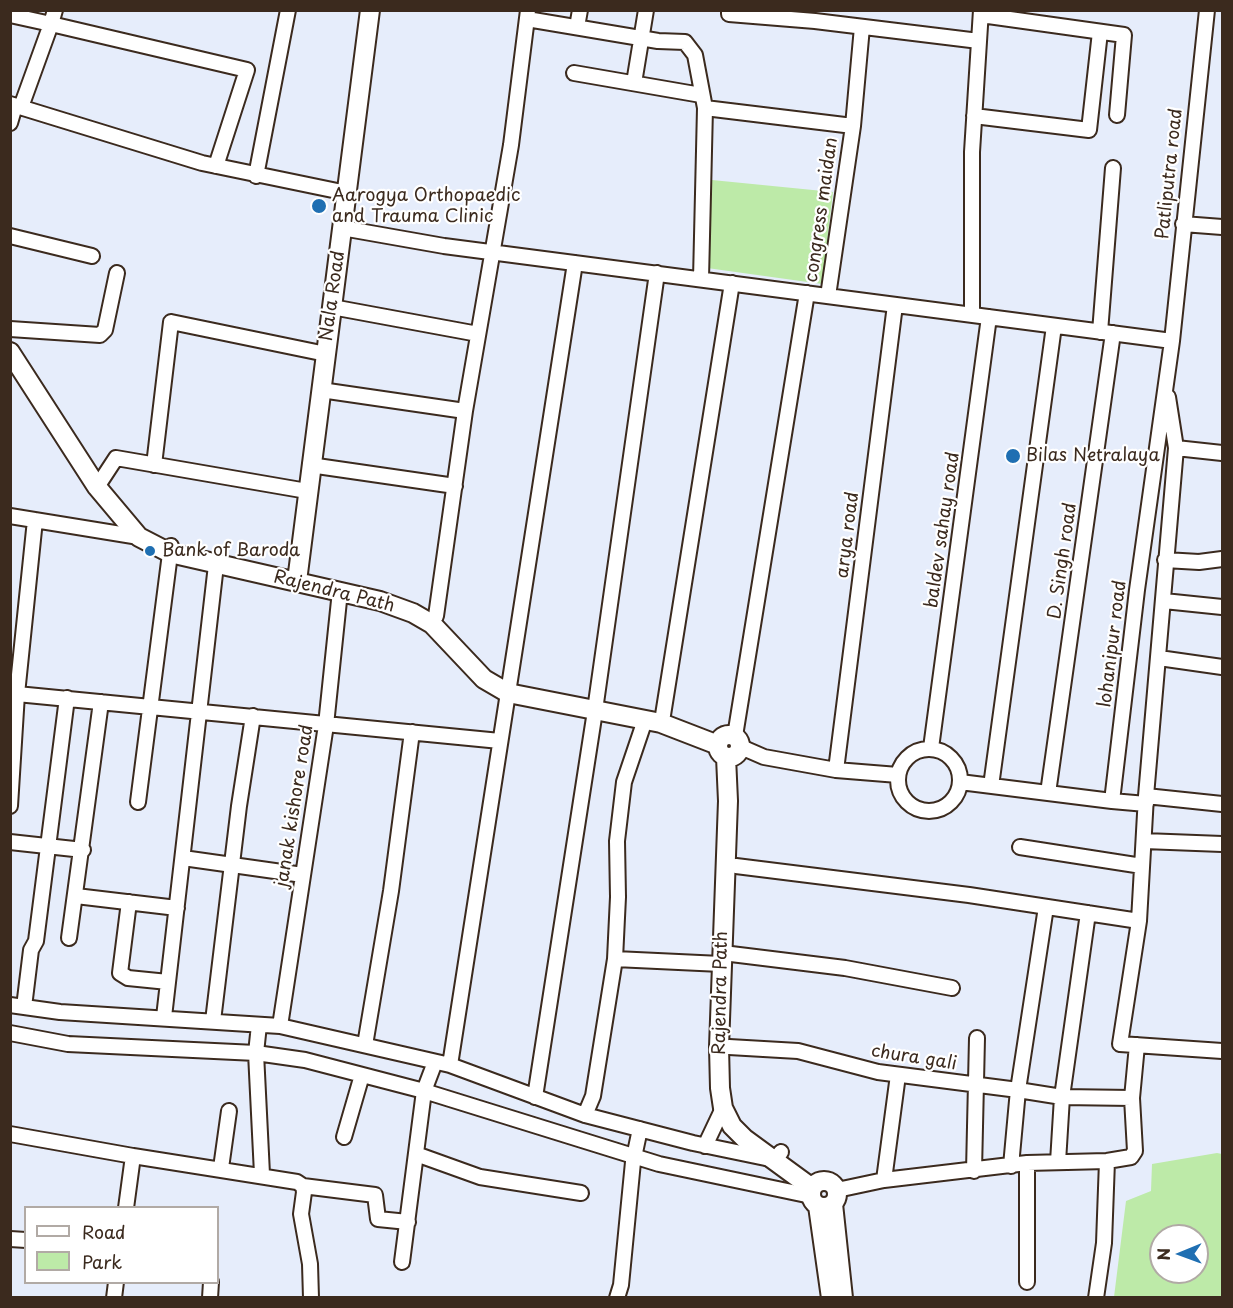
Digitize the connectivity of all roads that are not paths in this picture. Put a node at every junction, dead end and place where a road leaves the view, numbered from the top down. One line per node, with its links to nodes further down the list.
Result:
1 (288, 10): 26 (street)
2 (370, 10): 27 (main road, Nala Road)
3 (580, 10): 11 (street)
4 (646, 10): 14 (street)
5 (729, 10): 12 (street)
6 (1207, 10): 28 (street, Patliputra road)
7 (981, 13): 13 (street); 15 (street)
8 (10, 15): 10 (street)
9 (527, 15): 11 (street); 32 (street)
10 (53, 17): 19 (street); 24 (street)
11 (577, 27): 14 (street)
12 (862, 27): 15 (street); 23 (street)
13 (1100, 32): 20 (street); 21 (street)
14 (642, 39): 17 (street); 18 (street)
15 (980, 41): 21 (street)
16 (574, 73): 17 (street, congress maidan)
17 (634, 83): 18 (street, congress maidan)
18 (703, 101): 23 (street, congress maidan); 37 (street)
19 (16, 106): 22 (street); 24 (street)
20 (1117, 115)
21 (974, 116): 43 (street)
22 (10, 123)
23 (853, 126): 40 (street, congress maidan)
24 (216, 166): 26 (street)
25 (1113, 168): 47 (street, D. Singh road)
26 (256, 176): 27 (street)
27 (347, 193): 30 (main road, Nala Road)
28 (1183, 224): 29 (street); 49 (street, Patliputra road)
29 (1222, 227)
30 (342, 228): 32 (street); 42 (main road, Nala Road)
31 (10, 236): 33 (street)
32 (492, 252): 34 (street); 48 (street)
33 (92, 256)
34 (575, 262): 36 (street); 77 (street)
35 (117, 273): 46 (street)
36 (657, 273): 37 (street); 82 (street)
37 (700, 279): 38 (street)
38 (732, 283): 39 (street); 84 (street)
39 (807, 293): 40 (street); 90 (street)
40 (828, 296): 41 (street)
41 (895, 305): 43 (street); 92 (street, arya road)
42 (332, 307): 48 (street); 51 (main road, Nala Road)
43 (972, 315): 44 (street)
44 (989, 317): 45 (street); 91 (street, baldev sahay road)
45 (1054, 326): 47 (street); 95 (street)
46 (10, 329)
47 (1107, 332): 49 (street); 96 (street, D. Singh road)
48 (478, 334): 54 (street)
49 (1172, 341): 52 (street, lohanipur road)
50 (11, 354): 60 (main road)
51 (326, 354): 53 (main road, Nala Road); 57 (street)
52 (1166, 387): 55 (street); 98 (street, lohanipur road)
53 (321, 390): 54 (street); 58 (main road, Nala Road)
54 (465, 411): 59 (street)
55 (1176, 448): 56 (street); 67 (street)
56 (1222, 453)
57 (154, 465): 60 (street); 61 (street)
58 (310, 465): 59 (street); 61 (main road, Nala Road)
59 (455, 486): 74 (street)
60 (97, 487): 64 (main road)
61 (307, 491): 69 (main road, Nala Road)
62 (10, 516): 63 (street)
63 (35, 520): 64 (street); 78 (street)
64 (139, 537): 65 (main road)
65 (168, 549): 68 (main road, Rajendra Path); 69 (main road, Rajendra Path); 81 (street)
66 (1222, 559): 67 (street)
67 (1165, 560): 72 (street)
68 (216, 565): 69 (main road, Rajendra Path); 83 (street)
69 (297, 577): 70 (main road, Rajendra Path); 71 (main road, Rajendra Path)
70 (340, 591): 71 (main road, Rajendra Path); 87 (street, janak kishore road)
71 (382, 597): 74 (main road, Rajendra Path); 77 (main road, Rajendra Path)
72 (1164, 601): 73 (street); 75 (street)
73 (1222, 607)
74 (436, 616): 77 (main road, Rajendra Path)
75 (1159, 658): 76 (street); 97 (street)
76 (1222, 667)
77 (508, 688): 82 (main road, Rajendra Path); 89 (street)
78 (17, 694): 79 (street); 101 (street)
79 (67, 698): 80 (street); 105 (street)
80 (101, 702): 81 (street); 107 (street)
81 (150, 706): 83 (street); 99 (street)
82 (596, 707): 84 (main road, Rajendra Path); 86 (main road, Rajendra Path); 143 (street)
83 (199, 711): 85 (street); 108 (street)
84 (663, 715): 90 (main road, Rajendra Path)
85 (253, 716): 87 (street); 109 (street)
86 (645, 720): 90 (main road, Rajendra Path); 120 (street)
87 (326, 725): 88 (street); 112 (street, janak kishore road)
88 (412, 732): 89 (street); 131 (street)
89 (500, 741): 137 (street)
90 (730, 746): 92 (street); 110 (main road, Rajendra Path); 121 (main road, Rajendra Path)
91 (930, 748): 93 (street); 94 (street)
92 (836, 770): 93 (street)
93 (898, 775): 94 (street)
94 (960, 782): 95 (street)
95 (991, 786): 96 (street)
96 (1048, 793): 98 (street)
97 (1146, 800): 98 (street); 100 (street); 102 (street)
98 (1112, 801)
99 (138, 802)
100 (1222, 804)
101 (10, 806)
102 (1144, 841): 104 (street); 111 (street)
103 (10, 842): 105 (street)
104 (1222, 844)
105 (48, 846): 107 (street); 124 (street)
106 (1020, 847): 111 (street)
107 (82, 850): 113 (street)
108 (183, 858): 109 (street); 116 (street)
109 (233, 865): 112 (street); 126 (street)
110 (736, 866): 115 (street); 121 (main road, Rajendra Path)
111 (1142, 866): 118 (street)
112 (303, 875): 128 (street, janak kishore road)
113 (76, 896): 114 (street); 119 (street)
114 (129, 902): 116 (street); 122 (street)
115 (1046, 907): 117 (street); 141 (street)
116 (177, 908): 122 (street)
117 (1088, 913): 118 (street); 144 (street)
118 (1139, 921): 132 (street)
119 (69, 938)
120 (615, 959): 121 (street); 148 (street)
121 (726, 959): 123 (street); 133 (main road, Rajendra Path); 146 (main road, Rajendra Path)
122 (168, 982): 125 (street)
123 (952, 988)
124 (17, 1006): 125 (street)
125 (164, 1017): 126 (street)
126 (213, 1021): 127 (street)
127 (259, 1025): 128 (street); 135 (street)
128 (280, 1026): 131 (street)
129 (10, 1033): 135 (street)
130 (977, 1038): 140 (street)
131 (365, 1045): 136 (street)
132 (1137, 1045): 134 (street); 145 (street)
133 (729, 1047): 138 (street, chura gali); 156 (main road, Rajendra Path)
134 (1222, 1051)
135 (256, 1053): 139 (street); 163 (street)
136 (435, 1062): 137 (street); 142 (street)
137 (450, 1065): 143 (street)
138 (898, 1075): 140 (street, chura gali); 164 (street)
139 (362, 1076): 142 (street); 151 (street)
140 (976, 1086): 141 (street, chura gali); 162 (street)
141 (1018, 1090): 144 (street, chura gali); 160 (street)
142 (424, 1091): 153 (street); 155 (street)
143 (535, 1097): 148 (street)
144 (1062, 1097): 145 (street, chura gali); 158 (street)
145 (1132, 1098): 157 (street)
146 (723, 1108): 152 (street); 156 (main road, Rajendra Path)
147 (229, 1111): 161 (street)
148 (585, 1115): 149 (street)
149 (640, 1130): 152 (street); 155 (street)
150 (10, 1134): 154 (street)
151 (344, 1137)
152 (705, 1146): 156 (street)
153 (416, 1154): 166 (street); 169 (street)
154 (133, 1156): 161 (street); 168 (street)
155 (634, 1156): 167 (street); 173 (street)
156 (778, 1156): 167 (main road, Rajendra Path)
157 (1107, 1161): 158 (street); 176 (street)
158 (1058, 1162): 159 (street)
159 (1027, 1163): 160 (street); 171 (street)
160 (1011, 1166): 162 (street)
161 (221, 1168): 163 (street)
162 (975, 1171): 164 (street)
163 (261, 1174): 165 (street)
164 (884, 1180): 167 (street)
165 (303, 1186): 169 (street); 172 (street)
166 (581, 1193)
167 (822, 1194): 174 (main road); 175 (main road)
168 (126, 1206)
169 (408, 1222): 170 (street)
170 (402, 1262)
171 (1027, 1282)
172 (311, 1298)
173 (617, 1298)
174 (831, 1298)
175 (843, 1298)
176 (1096, 1298)

